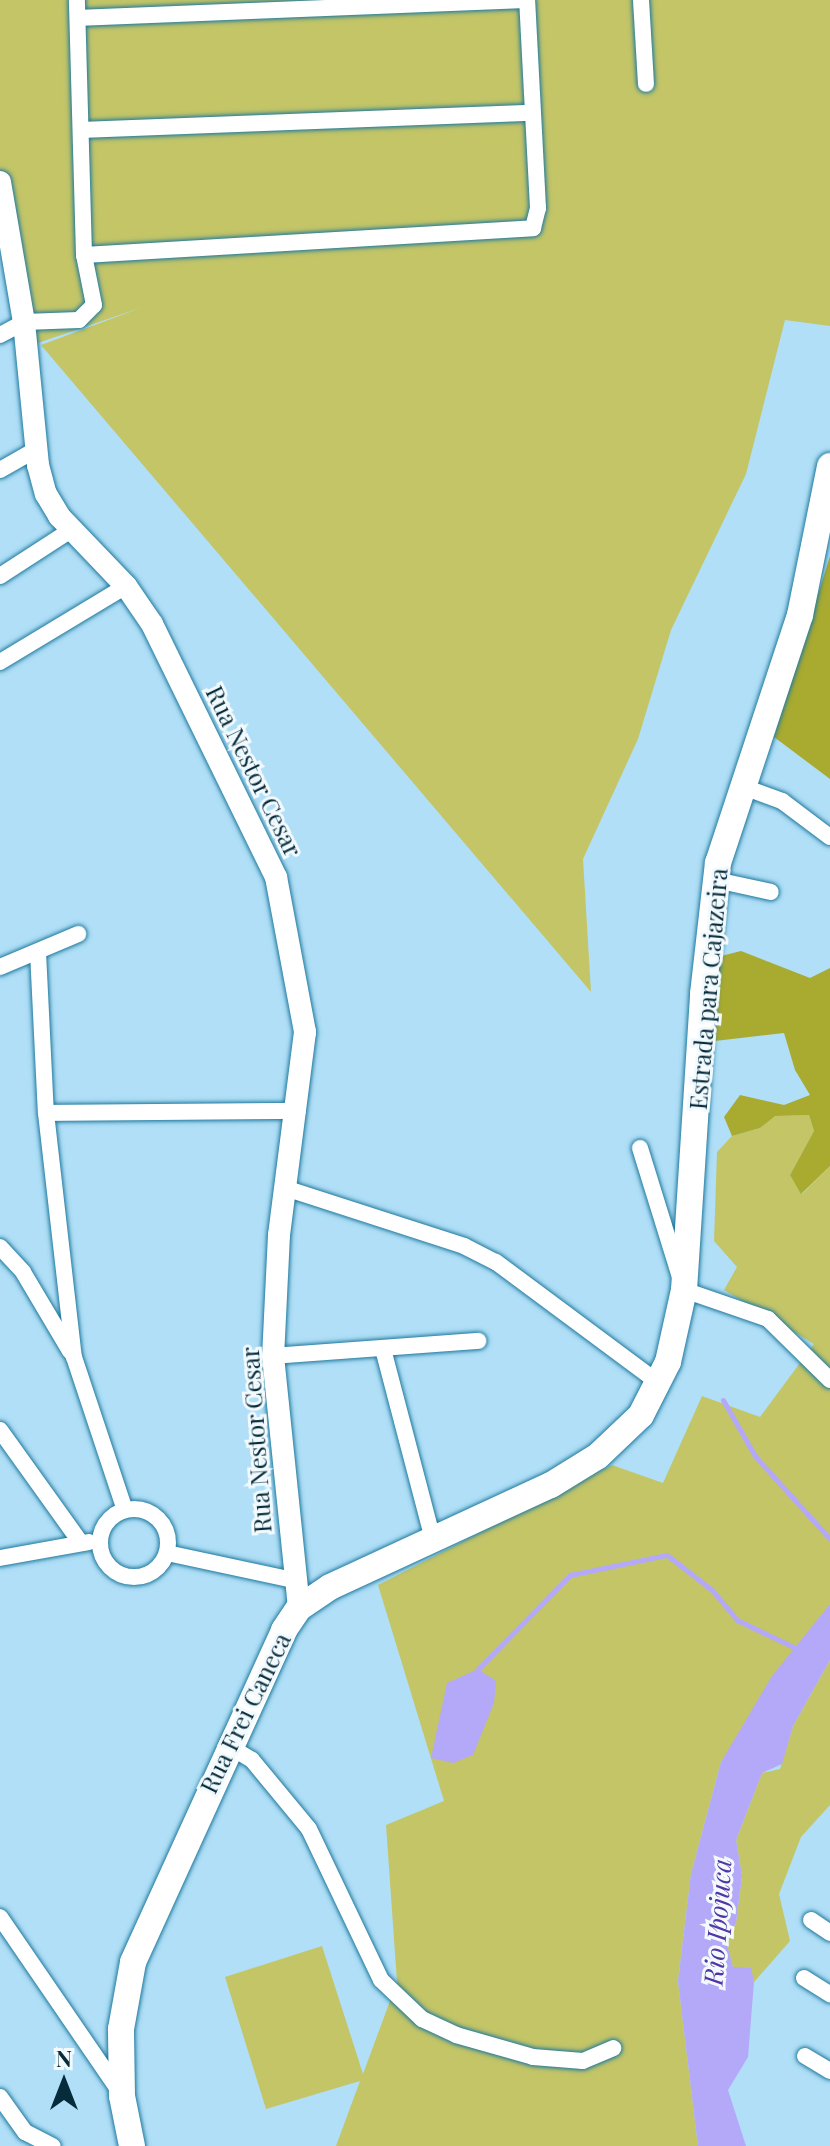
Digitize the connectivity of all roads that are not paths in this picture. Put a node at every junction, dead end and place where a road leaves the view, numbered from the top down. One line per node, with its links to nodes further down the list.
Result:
1 (77, 0): 4 (street)
2 (526, 0): 4 (street); 6 (street)
3 (641, 0): 5 (street)
4 (78, 18): 7 (street)
5 (646, 84)
6 (530, 113): 7 (street); 10 (street)
7 (82, 130): 10 (street)
8 (0, 182): 9 (street, Rua Nestor Cesar)
9 (4, 242): 11 (street, Rua Nestor Cesar)
10 (84, 255): 11 (street)
11 (24, 322): 12 (street); 13 (street, Rua Nestor Cesar)
12 (0, 335)
13 (35, 450): 15 (street); 16 (street, Rua Nestor Cesar)
14 (830, 466): 20 (main road, Estrada para Cajazeira)
15 (0, 470)
16 (71, 530): 17 (street); 18 (street, Rua Nestor Cesar)
17 (0, 576)
18 (126, 586): 19 (street); 27 (street, Rua Nestor Cesar)
19 (0, 662)
20 (741, 786): 21 (street); 22 (main road, Estrada para Cajazeira)
21 (830, 837)
22 (716, 880): 23 (street); 32 (main road, Estrada para Cajazeira)
23 (771, 892)
24 (78, 934): 25 (street)
25 (38, 952): 26 (street); 28 (street)
26 (1, 965)
27 (298, 1111): 28 (street); 30 (street, Rua Nestor Cesar)
28 (46, 1113): 37 (street)
29 (640, 1148): 32 (street)
30 (288, 1189): 36 (street, Rua Nestor Cesar); 39 (street)
31 (0, 1247): 37 (street)
32 (684, 1290): 34 (main road, Estrada para Cajazeira); 38 (street)
33 (478, 1341): 35 (street)
34 (674, 1343): 39 (main road, Rua Frei Caneca)
35 (383, 1349): 36 (street); 43 (street)
36 (273, 1356): 48 (street, Rua Nestor Cesar)
37 (74, 1357): 42 (street)
38 (830, 1380)
39 (659, 1383): 43 (main road, Rua Frei Caneca)
40 (0, 1430): 41 (street)
41 (7, 1448): 45 (street)
42 (125, 1510): 44 (street); 46 (street)
43 (433, 1540): 49 (main road, Rua Frei Caneca)
44 (100, 1541): 45 (street); 46 (street)
45 (81, 1543): 47 (street)
46 (167, 1553): 48 (street)
47 (0, 1558)
48 (293, 1580): 49 (street, Rua Nestor Cesar)
49 (299, 1608): 50 (main road, Rua Frei Caneca)
50 (227, 1745): 56 (street); 59 (main road, Rua Frei Caneca)
51 (0, 1917): 59 (street)
52 (811, 1920): 53 (street)
53 (830, 1933)
54 (804, 1978): 55 (street)
55 (830, 1994)
56 (613, 2048)
57 (805, 2056): 58 (street)
58 (830, 2071)
59 (122, 2096): 63 (main road, Rua Frei Caneca)
60 (0, 2097): 61 (street)
61 (22, 2139): 62 (street)
62 (53, 2146)
63 (132, 2146)

